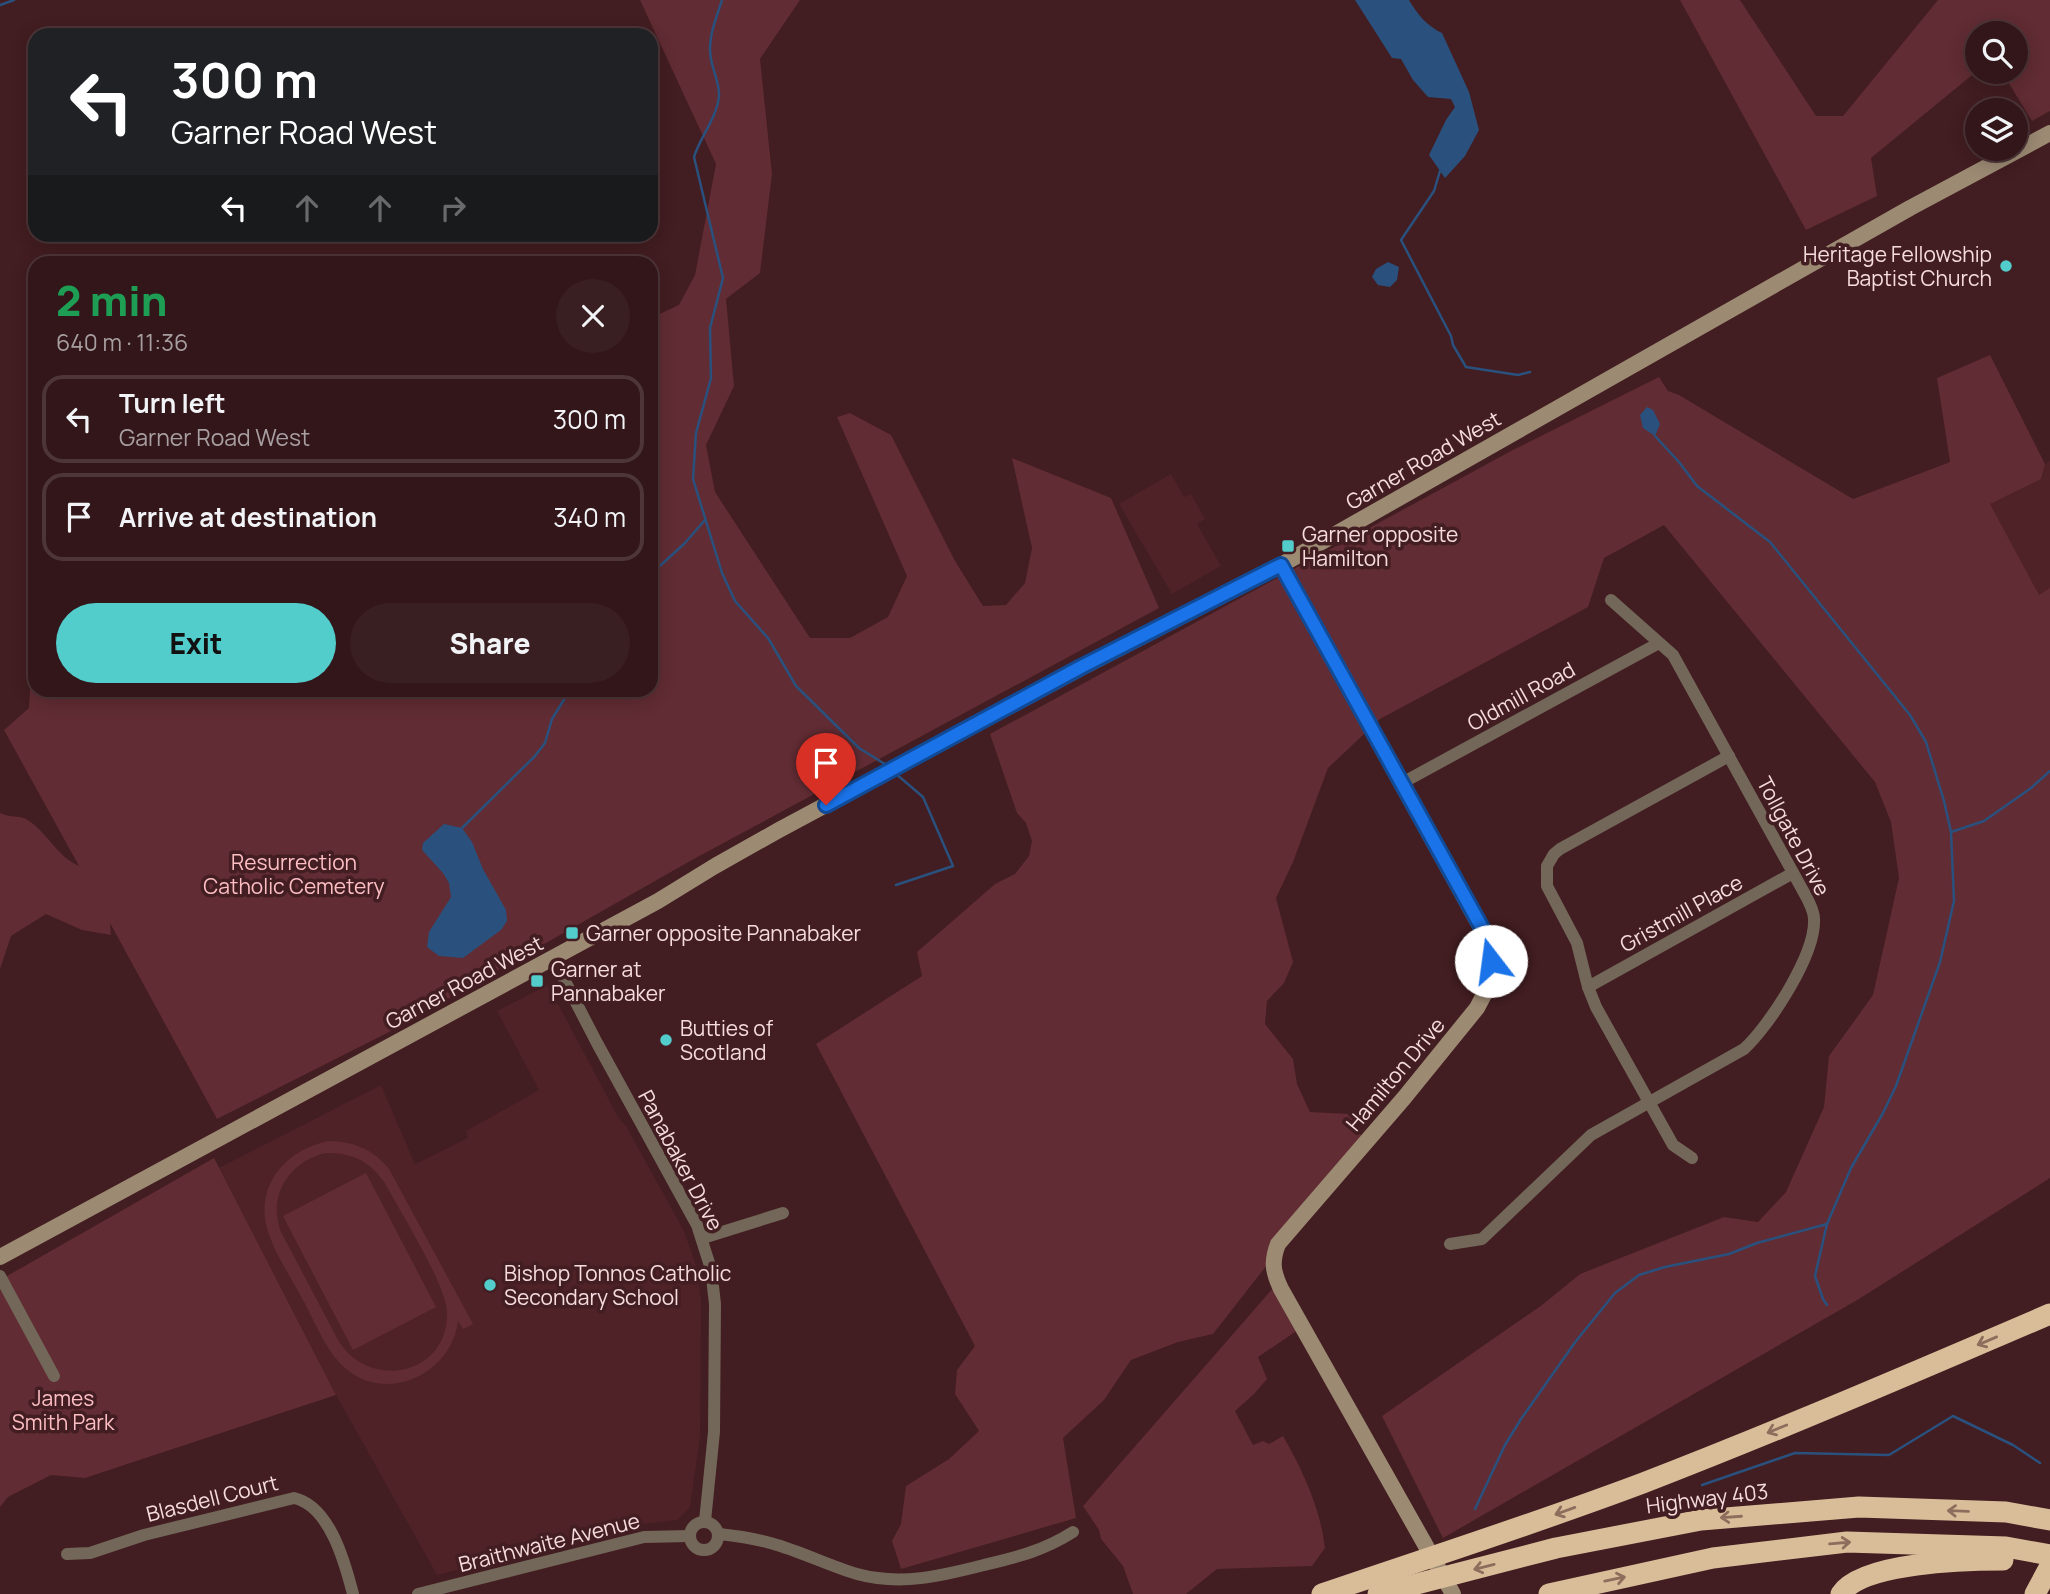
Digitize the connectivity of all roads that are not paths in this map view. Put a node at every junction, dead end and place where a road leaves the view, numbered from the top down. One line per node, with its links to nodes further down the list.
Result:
1 (2050, 133): 2 (main road, Garner Road West)
2 (1281, 565): 6 (main road, Hamilton Drive); 8 (main road, Garner Road West)
3 (1611, 600): 4 (street, Tollgate Drive)
4 (1660, 643): 5 (street, Tollgate Drive); 6 (street, Oldmill Road)
5 (1730, 756): 7 (street, Tollgate Drive); 9 (street)
6 (1402, 783): 34 (main road, Hamilton Drive)
7 (1793, 873): 9 (street, Gristmill Place); 10 (street, Tollgate Drive)
8 (553, 958): 13 (street, Panabaker Drive); 15 (main road, Garner Road West)
9 (1588, 987): 10 (street)
10 (1647, 1102): 11 (street); 14 (street, Tollgate Drive)
11 (1692, 1158)
12 (783, 1213): 13 (street)
13 (703, 1238): 22 (street, Panabaker Drive)
14 (1450, 1244)
15 (0, 1257)
16 (0, 1276): 18 (street)
17 (2050, 1314): 32 (highway, one-way to 32)
18 (54, 1376)
19 (2006, 1512): 20 (highway); 21 (highway, Highway 403); 33 (highway, Highway 403, one-way to 33)
20 (2050, 1514)
21 (2050, 1520)
22 (705, 1521): 24 (street); 25 (street)
23 (1073, 1532): 24 (street)
24 (719, 1534): 25 (street)
25 (690, 1536): 31 (street, Braithwaite Avenue)
26 (67, 1554): 30 (street, Blasdell Court)
27 (2050, 1555): 35 (highway, one-way to 27)
28 (2050, 1567): 36 (highway); 37 (highway)
29 (2050, 1587): 38 (main road)
30 (353, 1594)
31 (418, 1594)
32 (1322, 1594)
33 (1378, 1594)
34 (1453, 1594)
35 (1549, 1594)
36 (1841, 1594)
37 (2035, 1594)
38 (2045, 1594)

